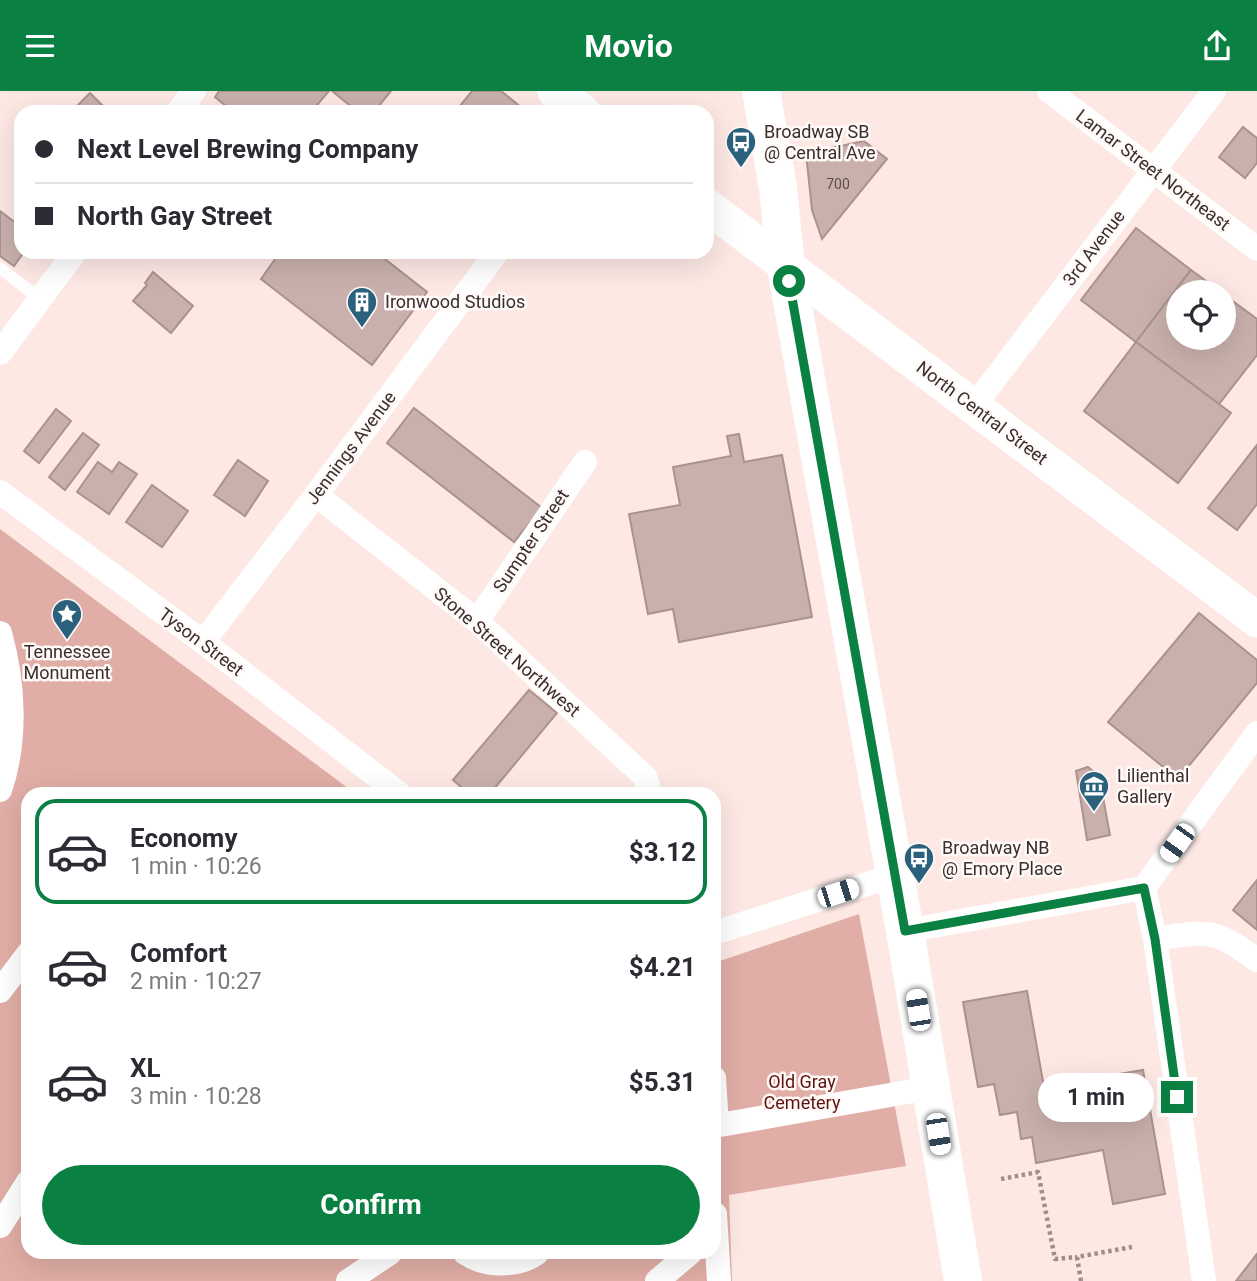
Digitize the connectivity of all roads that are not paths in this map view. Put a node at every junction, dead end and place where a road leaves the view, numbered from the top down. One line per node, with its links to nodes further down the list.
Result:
1 (555, 91): 5 (main road)
2 (761, 91): 11 (main road)
3 (1049, 91): 6 (street, Lamar Street Northeast)
4 (1214, 91): 6 (street, 3rd Avenue)
5 (574, 105)
6 (1154, 170): 8 (street, Lamar Street Northeast); 15 (street, 3rd Avenue)
7 (714, 211): 11 (main road, North Central Street)
8 (1257, 249)
9 (70, 259): 13 (street)
10 (492, 259): 18 (street, Jennings Avenue)
11 (786, 267): 15 (main road, North Central Street); 27 (main road)
12 (0, 268): 13 (lane)
13 (40, 299): 14 (street)
14 (0, 352)
15 (974, 406): 19 (main road, North Central Street)
16 (585, 462): 20 (street, Sumpter Street)
17 (0, 492): 22 (street, Tyson Street)
18 (316, 495): 20 (street, Stone Street Northwest); 22 (street, Jennings Avenue)
19 (1257, 620)
20 (477, 621): 25 (street, Stone Street Northwest)
21 (0, 633): 26 (street)
22 (203, 642): 24 (street, Tyson Street)
23 (1257, 733): 28 (street)
24 (391, 787)
25 (648, 787)
26 (0, 790)
27 (895, 874): 29 (street); 30 (main road)
28 (1144, 888): 30 (street); 31 (street)
29 (721, 931)
30 (905, 931): 35 (main road)
31 (1155, 939): 32 (street); 48 (street)
32 (1257, 961)
33 (21, 963): 34 (street)
34 (0, 991)
35 (930, 1088): 36 (street); 47 (main road)
36 (721, 1127)
37 (21, 1193): 38 (street)
38 (0, 1226)
39 (381, 1259): 44 (street)
40 (478, 1259): 41 (street)
41 (522, 1259)
42 (683, 1259): 45 (street)
43 (718, 1259): 46 (street)
44 (348, 1281)
45 (657, 1281)
46 (719, 1281)
47 (963, 1281)
48 (1204, 1281)

